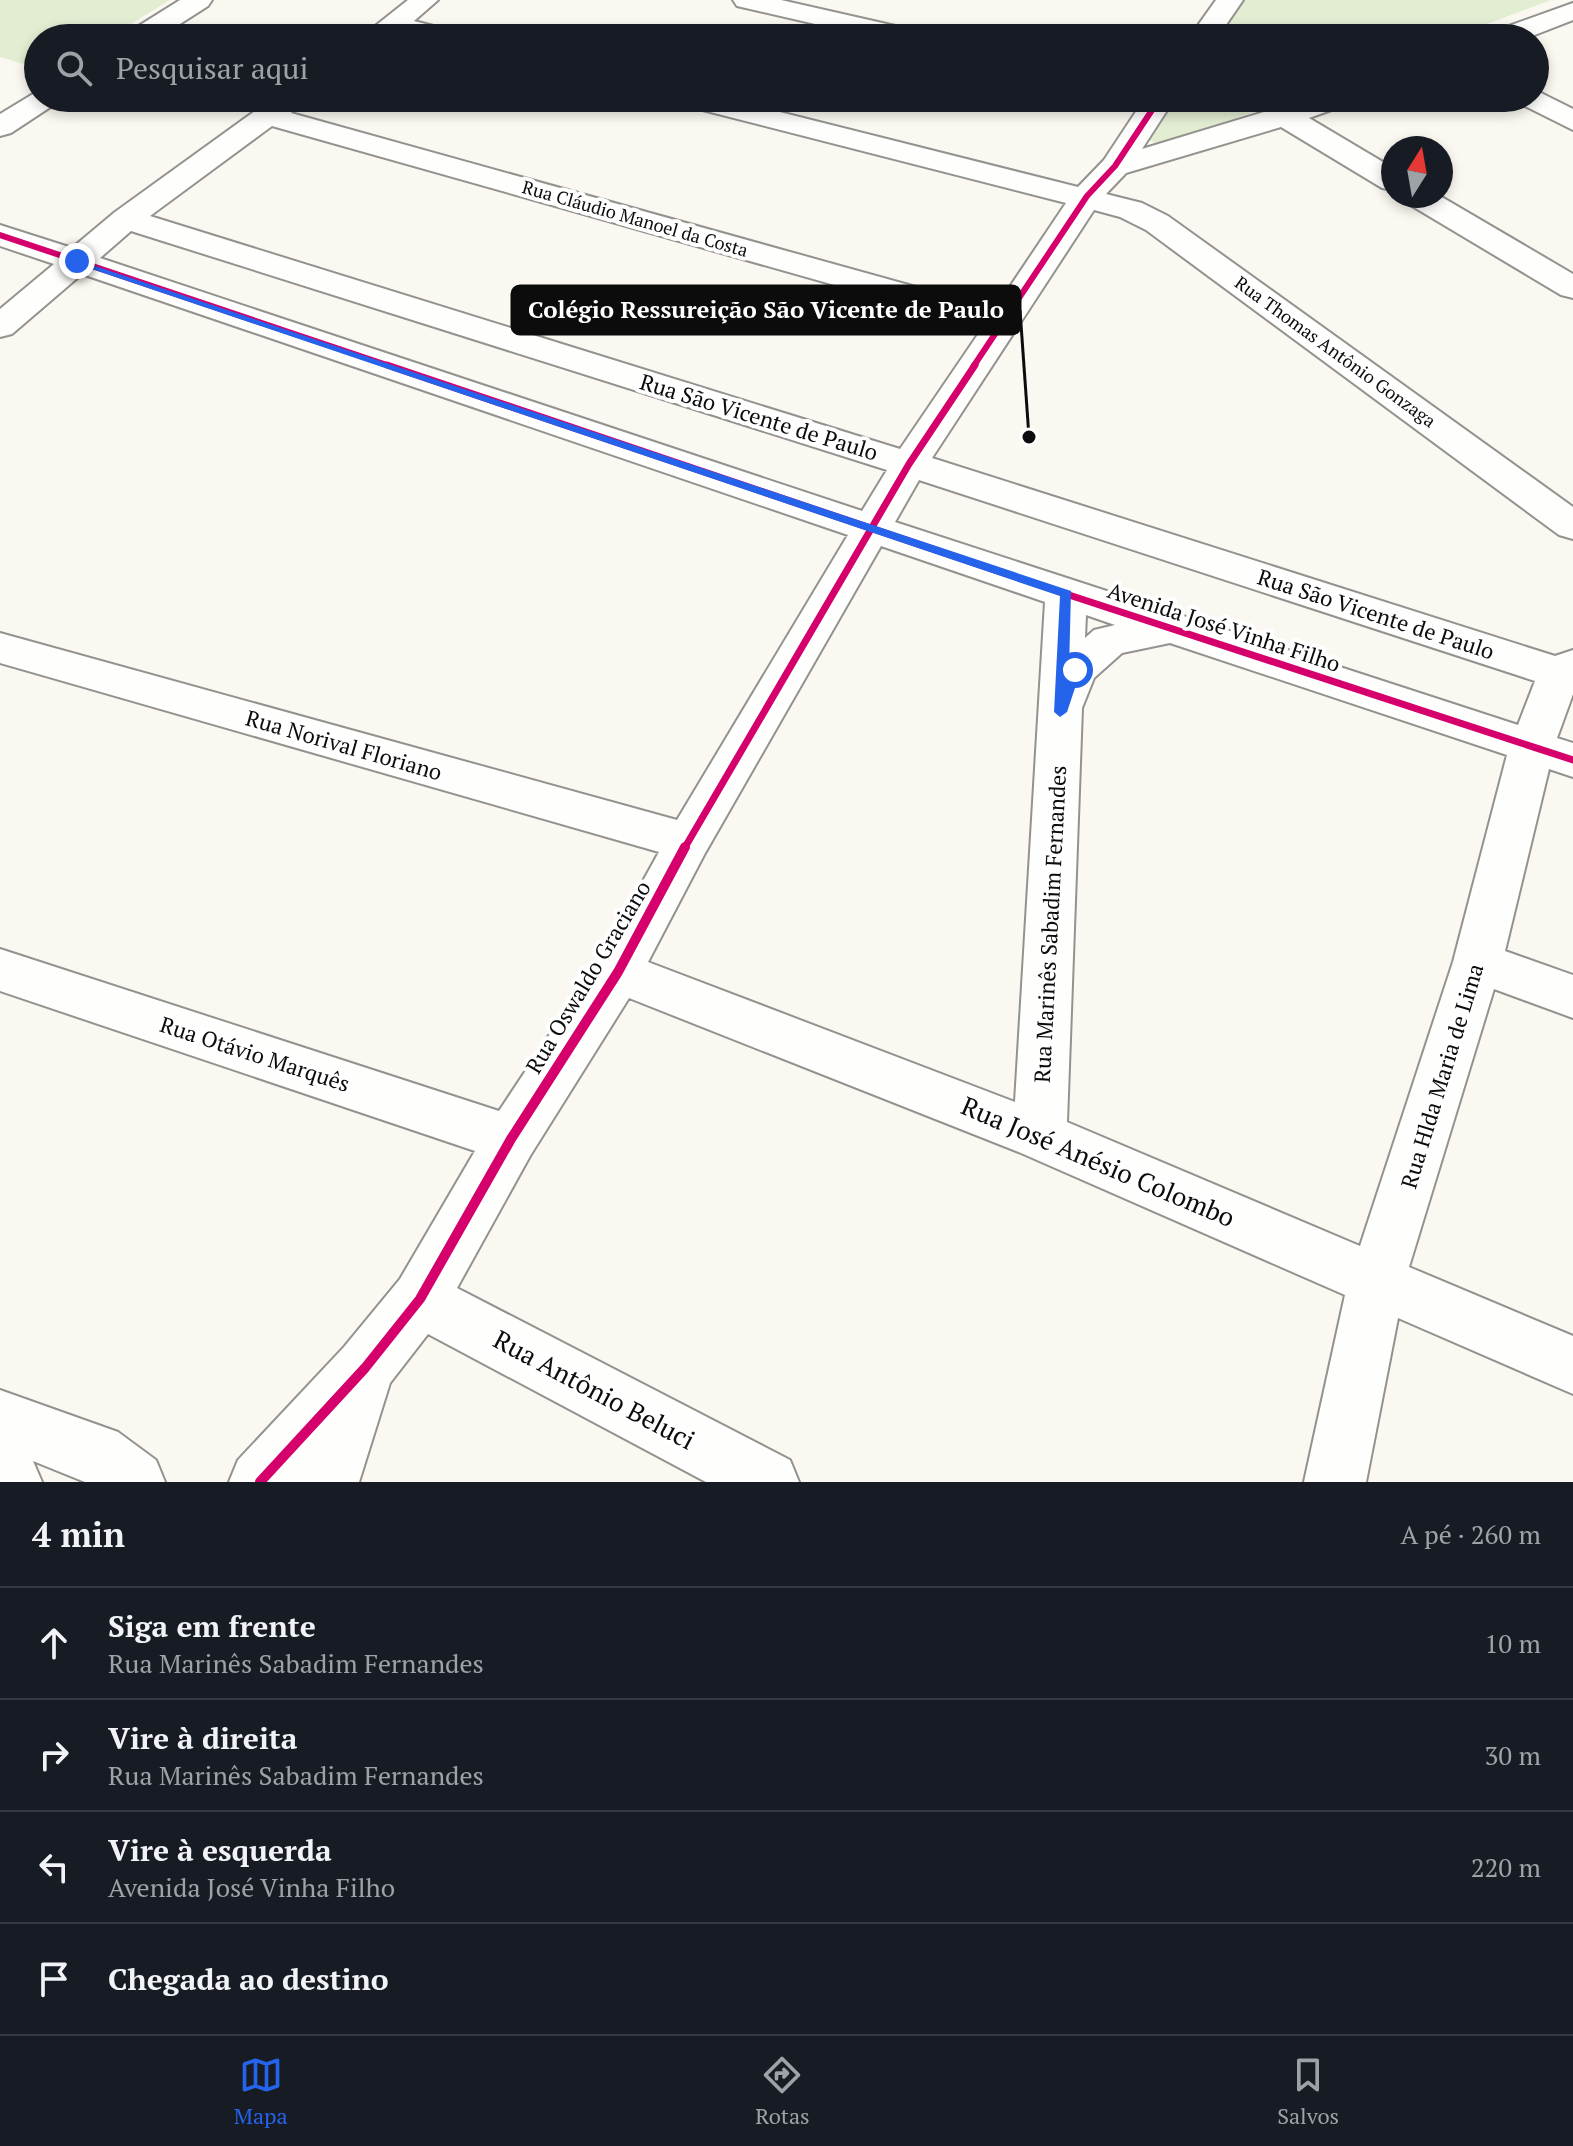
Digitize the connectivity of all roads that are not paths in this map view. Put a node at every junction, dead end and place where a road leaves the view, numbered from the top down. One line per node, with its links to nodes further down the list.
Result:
1 (199, 0): 6 (street)
2 (425, 0): 7 (street)
3 (746, 0): 8 (street)
4 (1218, 4): 9 (street)
5 (1573, 11): 10 (street)
6 (161, 24)
7 (392, 24)
8 (851, 24)
9 (1209, 24)
10 (1539, 24)
11 (1549, 108): 19 (street)
12 (24, 112): 20 (street)
13 (273, 112): 25 (street)
14 (297, 112): 29 (street, Rua Cláudio Manoel da Costa)
15 (746, 112): 23 (street, Rua Thomas Antônio Gonzaga)
16 (1151, 112): 21 (street, Rua Oswaldo Graciano)
17 (1299, 112): 18 (street)
18 (1285, 117): 21 (street); 22 (street)
19 (1573, 121)
20 (0, 127)
21 (1115, 166): 23 (street, Rua Oswaldo Graciano)
22 (1381, 174)
23 (1087, 196): 29 (street, Rua Oswaldo Graciano); 33 (street, Rua Thomas Antônio Gonzaga)
24 (1438, 208): 28 (street)
25 (126, 219): 27 (street); 31 (street, Rua São Vicente de Paulo)
26 (0, 235): 27 (street, Avenida José Vinha Filho)
27 (77, 261): 30 (street); 32 (street, Avenida José Vinha Filho)
28 (1573, 288)
29 (1002, 322): 31 (street, Rua Oswaldo Graciano)
30 (0, 327)
31 (909, 464): 32 (street, Rua Oswaldo Graciano); 37 (street, Rua São Vicente de Paulo)
32 (871, 526): 34 (street, Avenida José Vinha Filho); 40 (street, Rua Oswaldo Graciano)
33 (1573, 526)
34 (1066, 594): 35 (street, Avenida José Vinha Filho); 38 (street, Rua Marinês Sabadim Fernandes)
35 (1171, 628): 38 (street, Rua Marinês Sabadim Fernandes); 39 (street, Avenida José Vinha Filho)
36 (0, 648): 40 (street, Rua Norival Floriano)
37 (1569, 671): 39 (street, Rua Hlda Maria de Lima)
38 (1060, 712): 45 (street, Rua Marinês Sabadim Fernandes)
39 (1553, 753): 41 (street, Rua Hlda Maria de Lima)
40 (688, 842): 43 (street, Rua Oswaldo Graciano)
41 (1478, 962): 44 (street); 47 (street, Rua Hlda Maria de Lima)
42 (0, 970): 46 (street, Rua Otávio Marquês)
43 (618, 972): 45 (street, Rua José Anésio Colombo); 46 (street, Rua Oswaldo Graciano)
44 (1573, 997)
45 (1040, 1136): 47 (street, Rua José Anésio Colombo)
46 (511, 1139): 48 (street, Rua Oswaldo Graciano)
47 (1377, 1280): 49 (street, Rua José Anésio Colombo); 58 (street, Rua Hlda Maria de Lima)
48 (420, 1299): 50 (street, Rua Oswaldo Graciano); 57 (street, Rua Antônio Beluci)
49 (1573, 1365)
50 (365, 1368): 55 (street, Rua Oswaldo Graciano); 56 (street, Rua Oswaldo Graciano)
51 (0, 1420): 54 (street)
52 (0, 1466): 53 (street)
53 (11, 1482)
54 (134, 1482)
55 (260, 1482)
56 (328, 1482)
57 (768, 1482)
58 (1335, 1482)

